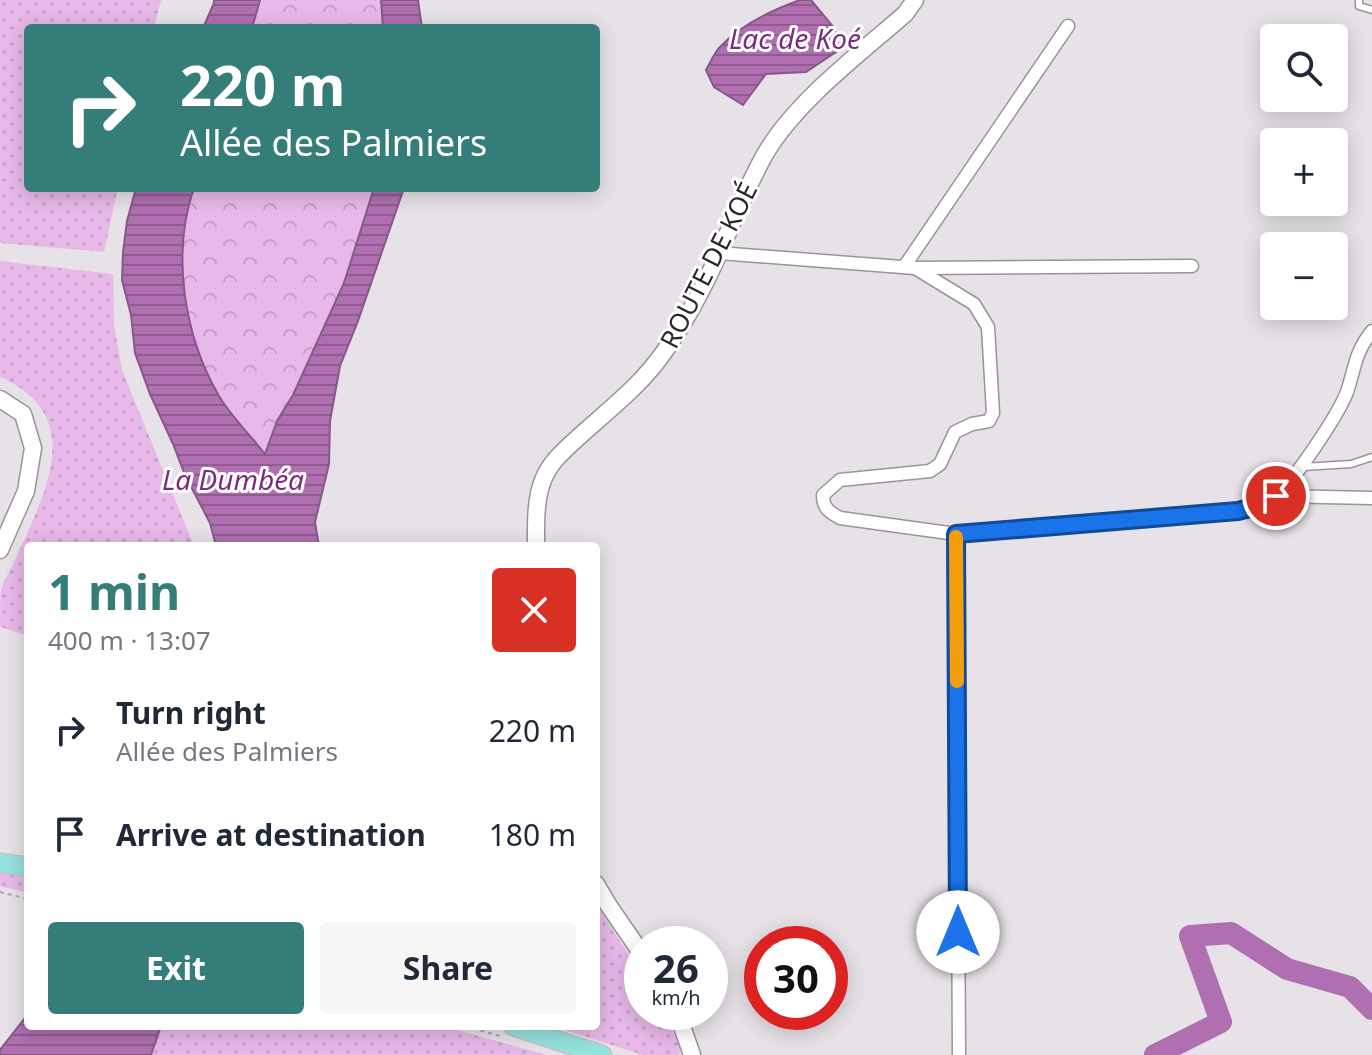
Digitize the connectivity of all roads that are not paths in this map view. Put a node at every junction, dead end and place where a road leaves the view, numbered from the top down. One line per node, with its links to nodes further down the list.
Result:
1 (915, 0): 5 (street, ROUTE DE KOÉ)
2 (1359, 0): 3 (lane)
3 (1372, 10)
4 (1068, 26): 7 (street)
5 (719, 253): 7 (street); 15 (street, ROUTE DE KOÉ)
6 (1192, 266): 7 (street)
7 (909, 267): 14 (street)
8 (1372, 331): 11 (street)
9 (0, 399): 16 (street)
10 (1372, 457): 11 (lane)
11 (1300, 467): 12 (street)
12 (1276, 496): 13 (street); 14 (street)
13 (1372, 498)
14 (956, 534): 26 (street)
15 (536, 542)
16 (0, 550)
17 (0, 863): 18 (main road)
18 (24, 866)
19 (600, 891): 20 (street)
20 (624, 928)
21 (683, 1030): 25 (street)
22 (508, 1032): 23 (main road)
23 (582, 1052): 24 (main road)
24 (602, 1055)
25 (692, 1055)
26 (959, 1055)

